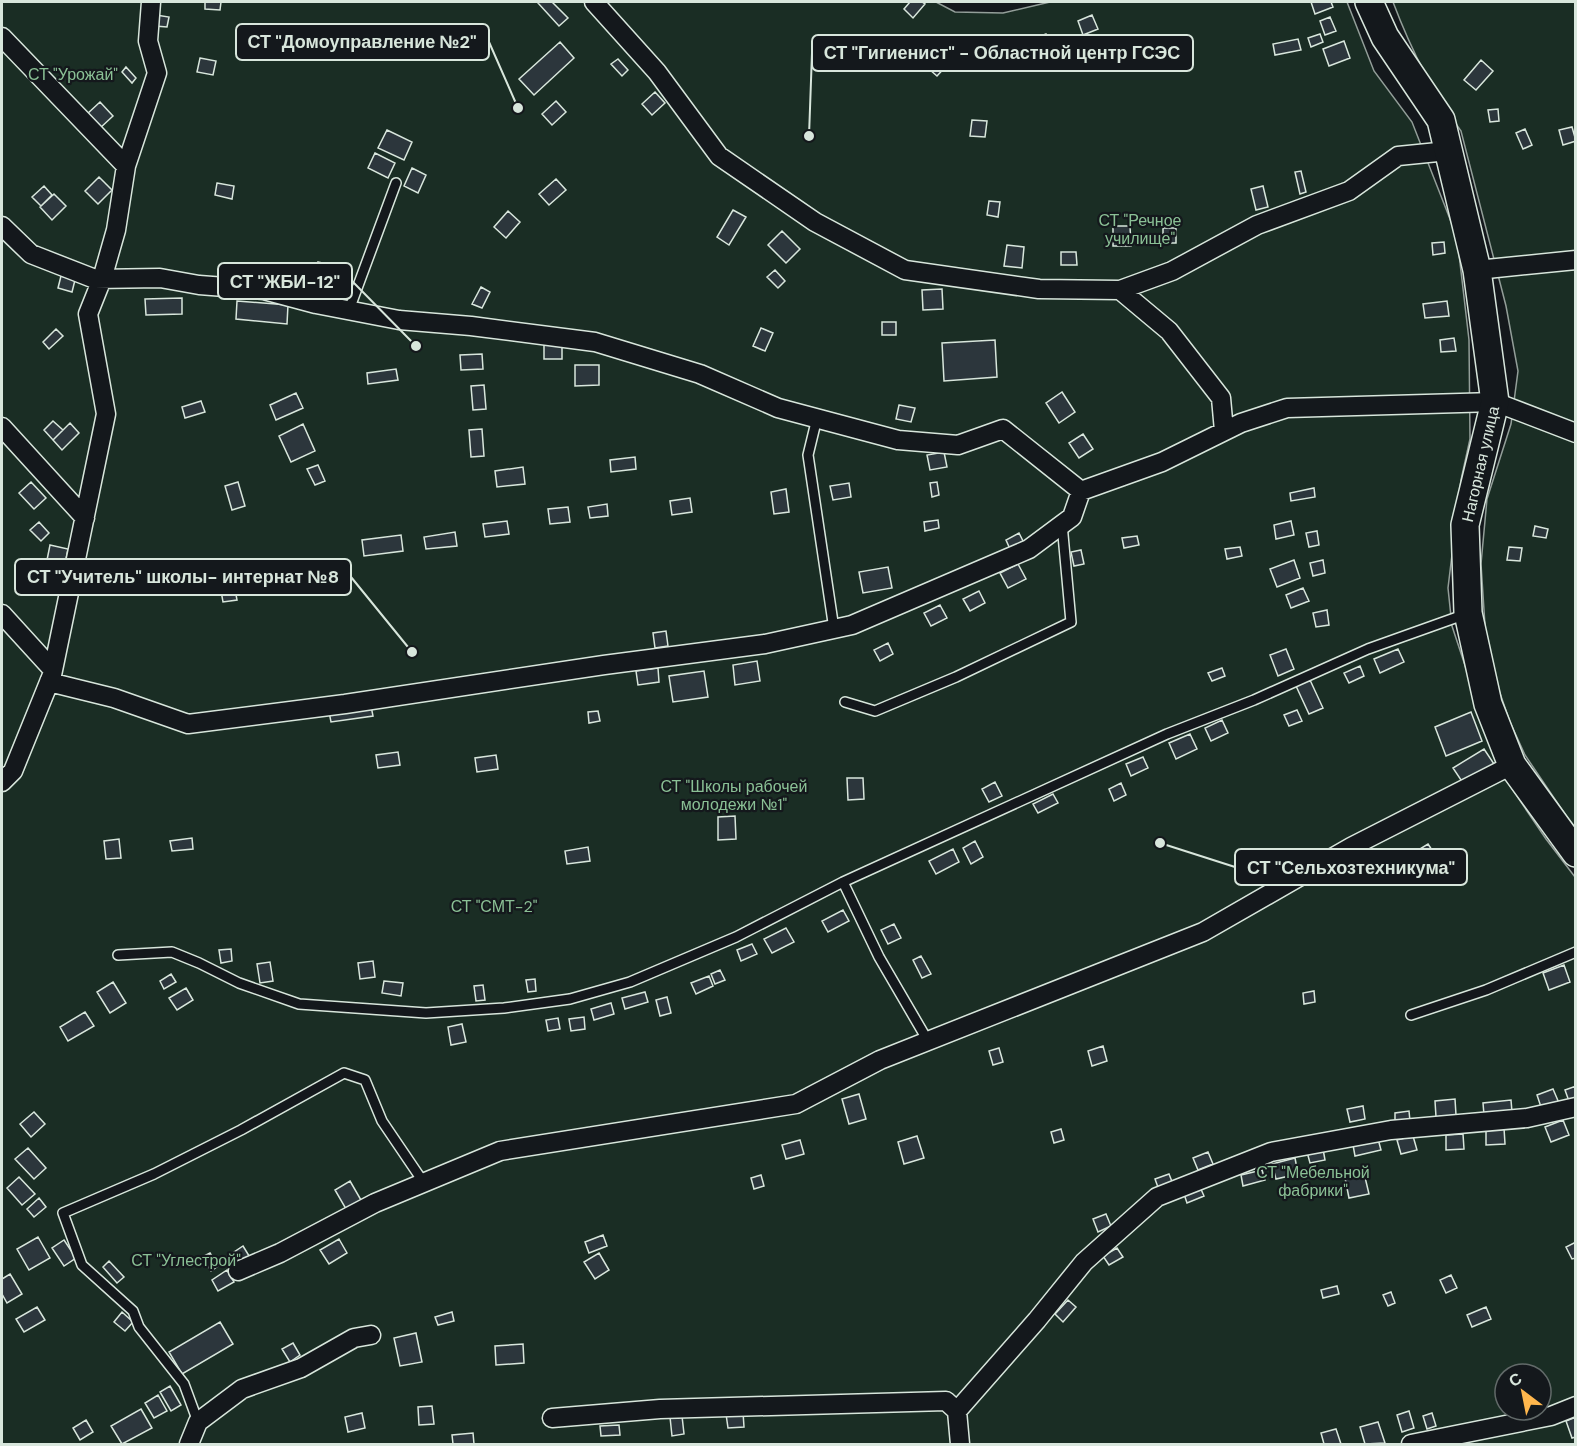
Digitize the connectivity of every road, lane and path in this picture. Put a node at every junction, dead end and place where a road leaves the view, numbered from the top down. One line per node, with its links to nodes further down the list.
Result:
1 (152, 2): 6 (street)
2 (594, 2): 12 (street)
3 (1369, 2): 5 (street, Нагорная улица)
4 (2, 36): 6 (street)
5 (1448, 151): 10 (street, Нагорная улица); 12 (street)
6 (126, 166): 11 (street)
7 (396, 183): 13 (lane)
8 (2, 226): 11 (street)
9 (1575, 260): 10 (street)
10 (1477, 270): 14 (street, Нагорная улица)
11 (102, 279): 13 (street); 20 (street)
12 (1120, 290): 17 (street)
13 (349, 310): 15 (street)
14 (1495, 402): 17 (street); 18 (street); 22 (street, Нагорная улица)
15 (817, 418): 19 (street); 24 (lane)
16 (2, 427): 20 (street)
17 (1224, 431): 19 (street)
18 (1575, 433)
19 (1081, 491): 21 (street)
20 (85, 518): 25 (street)
21 (1062, 524): 24 (street); 26 (lane)
22 (1468, 614): 27 (street, Нагорная улица); 30 (lane)
23 (2, 615): 25 (street)
24 (834, 629): 25 (street)
25 (51, 676): 28 (street)
26 (845, 702)
27 (1512, 765): 29 (street, Нагорная улица); 34 (street)
28 (2, 782)
29 (1575, 853)
30 (843, 882): 32 (lane); 34 (lane)
31 (1575, 952): 33 (lane)
32 (118, 955)
33 (1411, 1015)
34 (928, 1041): 36 (street)
35 (1575, 1107): 40 (street)
36 (424, 1183): 37 (street); 42 (lane)
37 (238, 1271)
38 (371, 1335): 42 (street)
39 (1575, 1406): 45 (street)
40 (957, 1411): 41 (street); 44 (street)
41 (552, 1418)
42 (198, 1422): 43 (street)
43 (189, 1444)
44 (960, 1444)
45 (1411, 1444)

